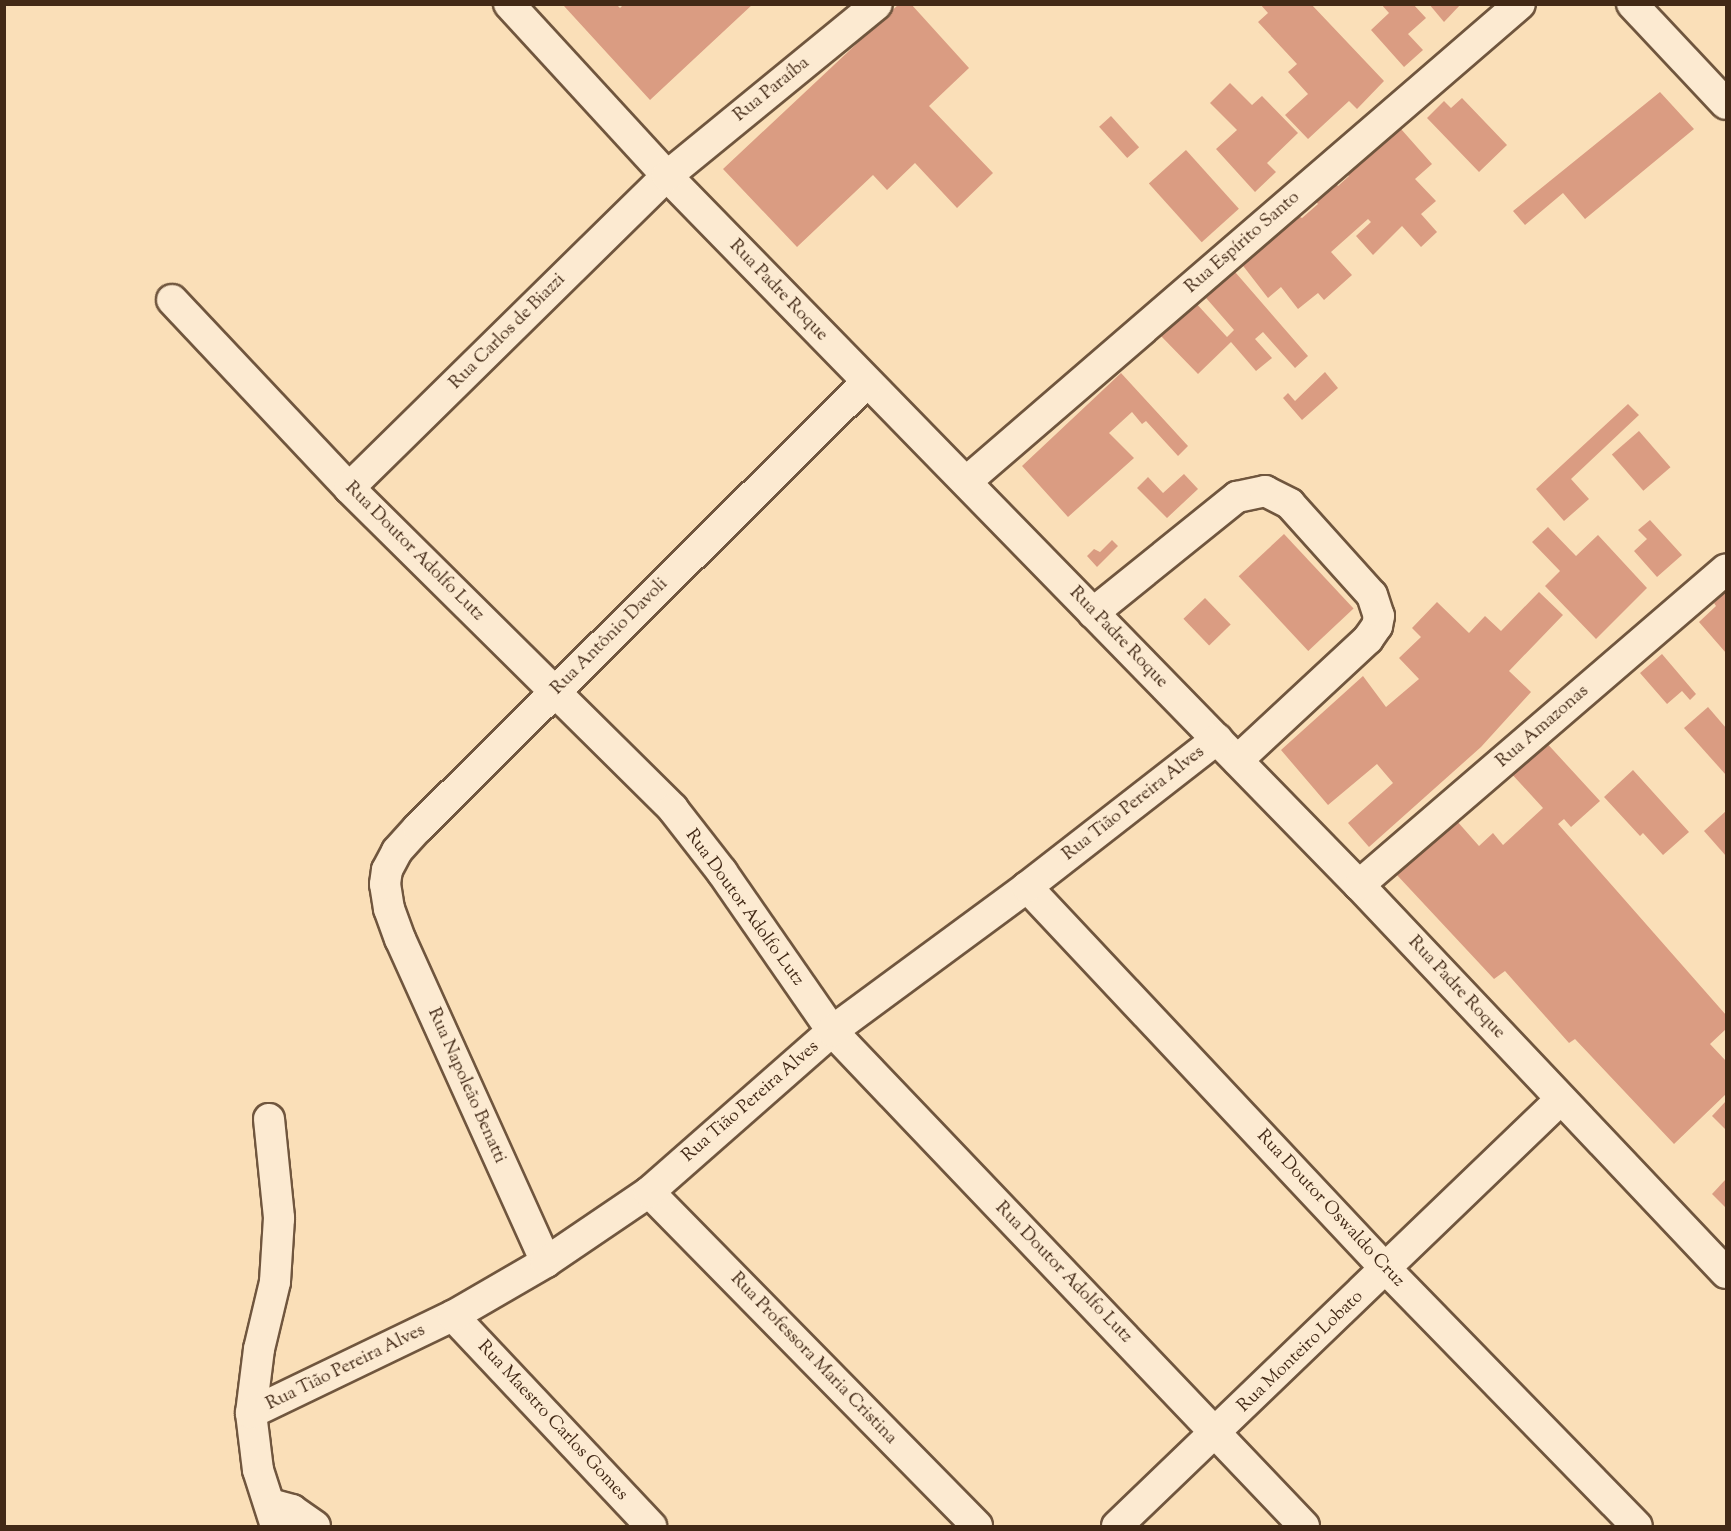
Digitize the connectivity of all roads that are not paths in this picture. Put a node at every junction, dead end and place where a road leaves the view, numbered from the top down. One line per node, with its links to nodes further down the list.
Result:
1 (509, 4): 6 (street, Rua Padre Roque)
2 (877, 4): 6 (street, Rua Paraíba)
3 (1520, 4): 9 (street, Rua Espírito Santo)
4 (1632, 4): 5 (street)
5 (1726, 104)
6 (667, 176): 8 (street, Rua Padre Roque); 10 (street, Rua Carlos de Biazzi)
7 (172, 300): 10 (street, Rua Doutor Adolfo Lutz)
8 (867, 382): 9 (street, Rua Padre Roque); 13 (street, Rua Antônio Davoli)
9 (967, 481): 12 (street, Rua Padre Roque)
10 (349, 488): 13 (street, Rua Doutor Adolfo Lutz)
11 (1726, 569): 16 (street, Rua Amazonas)
12 (1093, 613): 14 (street, Rua Padre Roque); 15 (street)
13 (555, 692): 18 (street, Rua Antônio Davoli); 19 (street, Rua Doutor Adolfo Lutz)
14 (1217, 739): 15 (street, Rua Padre Roque); 17 (street, Rua Tião Pereira Alves)
15 (1238, 760): 16 (street, Rua Padre Roque)
16 (1359, 885): 20 (street, Rua Padre Roque)
17 (1027, 887): 19 (street, Rua Tião Pereira Alves); 24 (street, Rua Doutor Oswaldo Cruz)
18 (389, 909): 23 (street, Rua Napoleão Benatti)
19 (832, 1031): 22 (street, Rua Tião Pereira Alves); 28 (street, Rua Doutor Adolfo Lutz)
20 (1560, 1100): 24 (street, Rua Monteiro Lobato); 25 (street, Rua Padre Roque)
21 (269, 1119): 27 (street)
22 (649, 1192): 23 (street, Rua Tião Pereira Alves); 32 (street, Rua Professora Maria Cristina)
23 (546, 1262): 26 (street, Rua Tião Pereira Alves)
24 (1386, 1269): 28 (street, Rua Monteiro Lobato); 35 (street, Rua Doutor Oswaldo Cruz)
25 (1726, 1272)
26 (453, 1316): 27 (street, Rua Tião Pereira Alves); 31 (street, Rua Maestro Carlos Gomes)
27 (252, 1413): 29 (street)
28 (1215, 1434): 33 (street, Rua Monteiro Lobato); 34 (street, Rua Doutor Adolfo Lutz)
29 (273, 1515): 30 (street)
30 (315, 1527)
31 (651, 1527)
32 (977, 1527)
33 (1117, 1527)
34 (1304, 1527)
35 (1637, 1527)

